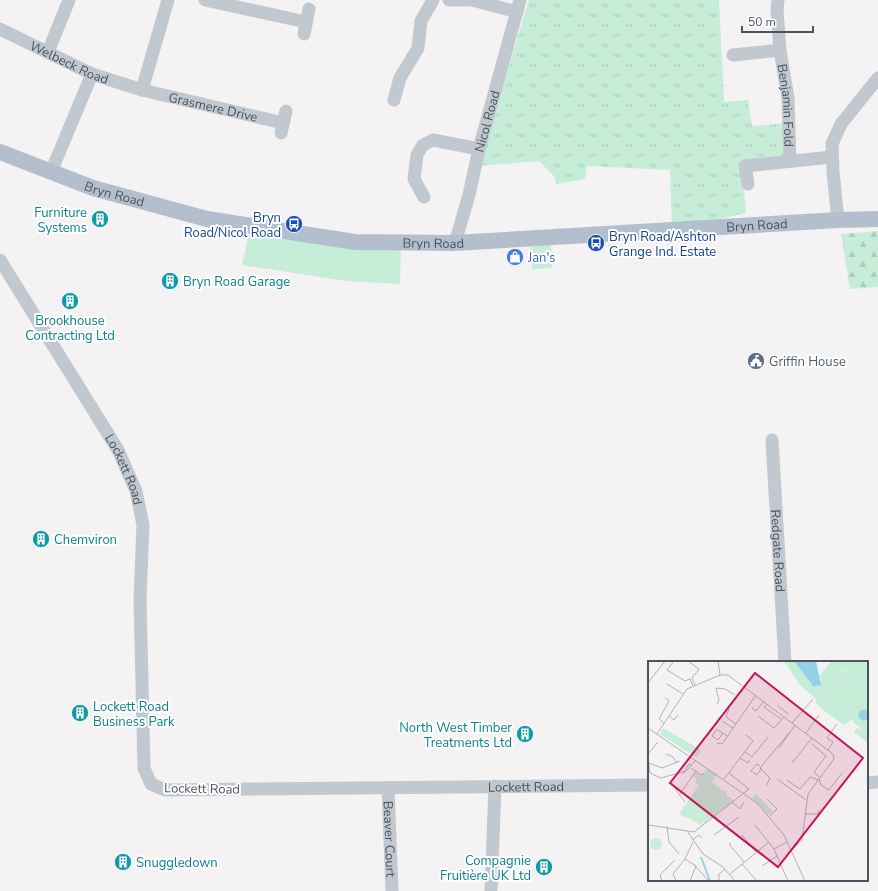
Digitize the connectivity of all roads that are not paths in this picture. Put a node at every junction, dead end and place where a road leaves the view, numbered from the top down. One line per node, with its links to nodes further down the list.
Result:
1 (69, 0): 13 (street)
2 (168, 0): 17 (street)
3 (205, 0): 10 (street)
4 (433, 0): 18 (street)
5 (450, 0): 6 (street)
6 (467, 0)
7 (472, 0): 9 (street)
8 (778, 0): 12 (street, Benjamin Fold)
9 (518, 6): 20 (street, Nicol Road)
10 (306, 22)
11 (0, 29): 13 (street, Welbeck Road)
12 (780, 50): 14 (street, Benjamin Fold); 23 (street, Benjamin Fold)
13 (48, 52): 15 (street, Welbeck Road)
14 (733, 54)
15 (92, 74): 17 (street, Welbeck Road); 24 (street)
16 (878, 78): 22 (street)
17 (142, 90): 19 (street, Grasmere Drive)
18 (394, 100)
19 (284, 122)
20 (479, 149): 26 (street); 29 (street, Nicol Road)
21 (0, 152): 24 (main road, Bryn Road)
22 (832, 157): 23 (street, Benjamin Fold); 28 (street)
23 (790, 161): 25 (street, Benjamin Fold)
24 (51, 172): 29 (main road, Bryn Road)
25 (748, 184)
26 (424, 196)
27 (878, 219): 28 (main road, Bryn Road)
28 (838, 220): 29 (main road, Bryn Road)
29 (455, 243)
30 (0, 260): 37 (street, Lockett Road)
31 (772, 440): 32 (street, Redgate Road)
32 (785, 661)
33 (878, 782): 34 (street)
34 (868, 783)
35 (648, 785): 36 (street, Lockett Road)
36 (495, 786): 37 (street, Lockett Road); 39 (street)
37 (388, 788): 38 (street, Beaver Court)
38 (392, 891)
39 (491, 891)

